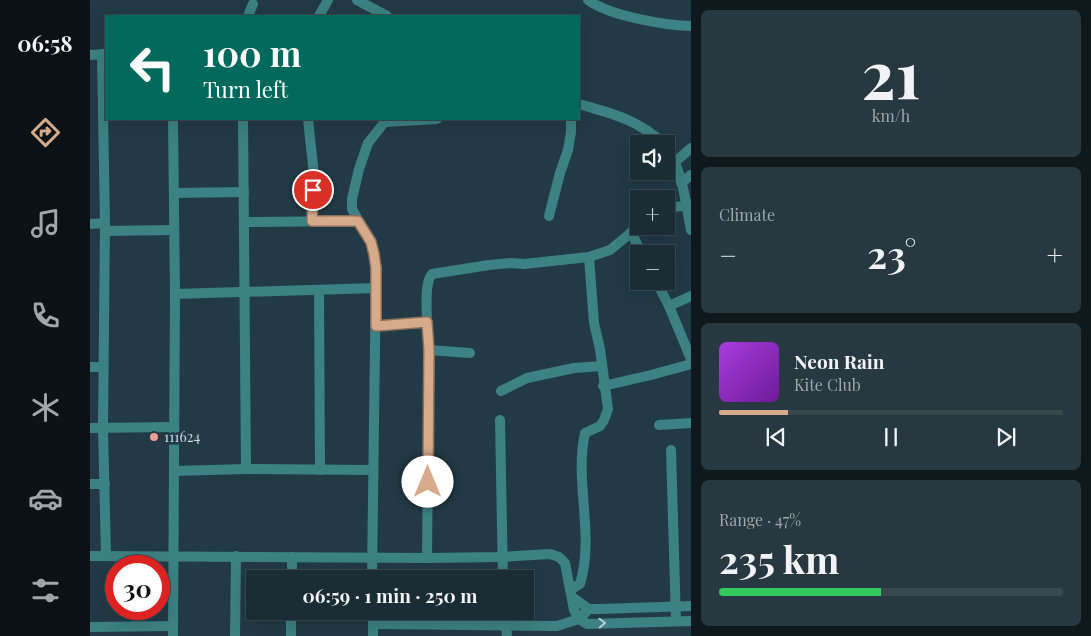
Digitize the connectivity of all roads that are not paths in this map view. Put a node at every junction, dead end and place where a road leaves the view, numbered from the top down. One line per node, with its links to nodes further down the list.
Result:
1 (328, 0): 6 (street)
2 (357, 0): 7 (street)
3 (588, 0): 8 (street)
4 (252, 4): 5 (street)
5 (248, 15)
6 (320, 15)
7 (385, 15)
8 (691, 26)
9 (90, 54): 10 (street)
10 (104, 54): 31 (street)
11 (580, 104): 17 (street)
12 (173, 120): 23 (street)
13 (243, 120): 22 (street)
14 (308, 120): 27 (street)
15 (386, 120): 28 (street)
16 (571, 120): 26 (street)
17 (653, 135)
18 (691, 148): 19 (street)
19 (675, 162): 21 (street)
20 (691, 175): 21 (street)
21 (681, 183): 24 (street)
22 (244, 192): 23 (street); 29 (street)
23 (174, 193): 32 (street)
24 (689, 205): 25 (street); 33 (street)
25 (675, 206)
26 (549, 216)
27 (312, 221): 28 (street); 29 (street)
28 (358, 221): 36 (street)
29 (244, 222): 39 (street)
30 (90, 224): 31 (street)
31 (105, 227): 32 (street); 51 (street)
32 (174, 230): 40 (street)
33 (691, 230)
34 (630, 233): 35 (street)
35 (589, 257): 43 (street); 49 (street)
36 (376, 288): 38 (street); 44 (street)
37 (661, 290): 42 (street)
38 (319, 291): 39 (street); 62 (street)
39 (244, 293): 40 (street); 61 (street)
40 (175, 294): 57 (street)
41 (691, 296): 42 (street)
42 (669, 306): 47 (street)
43 (427, 322): 44 (street); 45 (street)
44 (376, 326): 63 (street)
45 (429, 350): 46 (street); 76 (street)
46 (470, 353)
47 (691, 358)
48 (691, 364): 52 (street)
49 (602, 366): 52 (street); 53 (street)
50 (90, 367): 51 (street)
51 (103, 367): 59 (street)
52 (604, 386): 80 (street)
53 (502, 391)
54 (500, 420): 75 (street)
55 (691, 423): 56 (street)
56 (659, 425)
57 (173, 427): 59 (street); 64 (street)
58 (90, 428): 59 (street)
59 (103, 428): 66 (street)
60 (672, 450): 82 (street)
61 (246, 470): 62 (street); 64 (street)
62 (320, 470): 63 (street)
63 (373, 470): 74 (street)
64 (174, 471): 69 (street)
65 (90, 484): 66 (street)
66 (105, 484): 67 (street)
67 (106, 555)
68 (170, 555): 69 (street)
69 (173, 555): 72 (street); 91 (street)
70 (90, 556): 71 (street)
71 (105, 556)
72 (236, 556): 73 (street); 93 (street)
73 (292, 557): 74 (street); 77 (street)
74 (372, 557): 76 (street); 78 (street)
75 (501, 557): 76 (street); 79 (street); 80 (street)
76 (427, 558)
77 (292, 570)
78 (372, 570)
79 (502, 570)
80 (571, 594): 83 (street); 84 (street)
81 (691, 606): 82 (street)
82 (675, 607): 83 (street); 87 (street)
83 (589, 608): 84 (street)
84 (578, 619): 87 (street, one-way to 87); 92 (street)
85 (292, 620): 94 (street)
86 (373, 620): 89 (street)
87 (676, 621): 88 (street)
88 (691, 621)
89 (373, 624): 92 (street); 95 (street)
90 (90, 627): 91 (street)
91 (173, 631)
92 (506, 631)
93 (235, 636)
94 (291, 636)
95 (373, 636)

